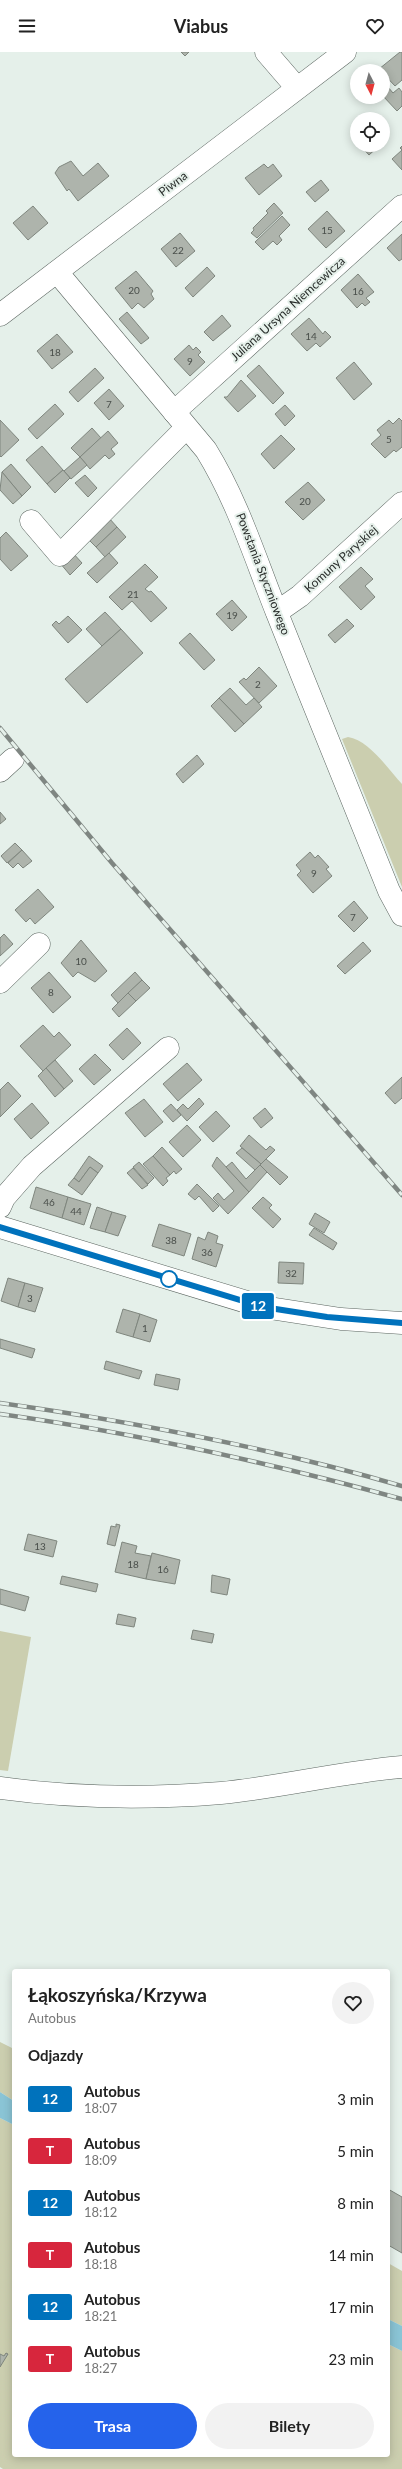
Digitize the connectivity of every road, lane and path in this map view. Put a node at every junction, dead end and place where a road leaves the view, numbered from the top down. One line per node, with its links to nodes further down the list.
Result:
1 (266, 52): 3 (street)
2 (344, 52): 3 (street, Piwna)
3 (297, 88): 5 (street, Piwna)
4 (402, 206): 7 (street, Juliana Ursyna Niemcewicza)
5 (57, 272): 6 (street, Piwna); 7 (street, Powstania Styczniowego)
6 (0, 314)
7 (180, 420): 9 (street, Juliana Ursyna Niemcewicza); 10 (street, Powstania Styczniowego)
8 (402, 503): 10 (street, Komuny Paryskiej)
9 (31, 521)
10 (277, 612): 11 (street, Powstania Styczniowego)
11 (402, 915)
12 (39, 944): 13 (street)
13 (0, 982)
14 (168, 1048): 15 (street)
15 (0, 1207)
16 (0, 1227): 17 (street)
17 (402, 1323)
18 (402, 1767): 19 (street)
19 (0, 1788)

